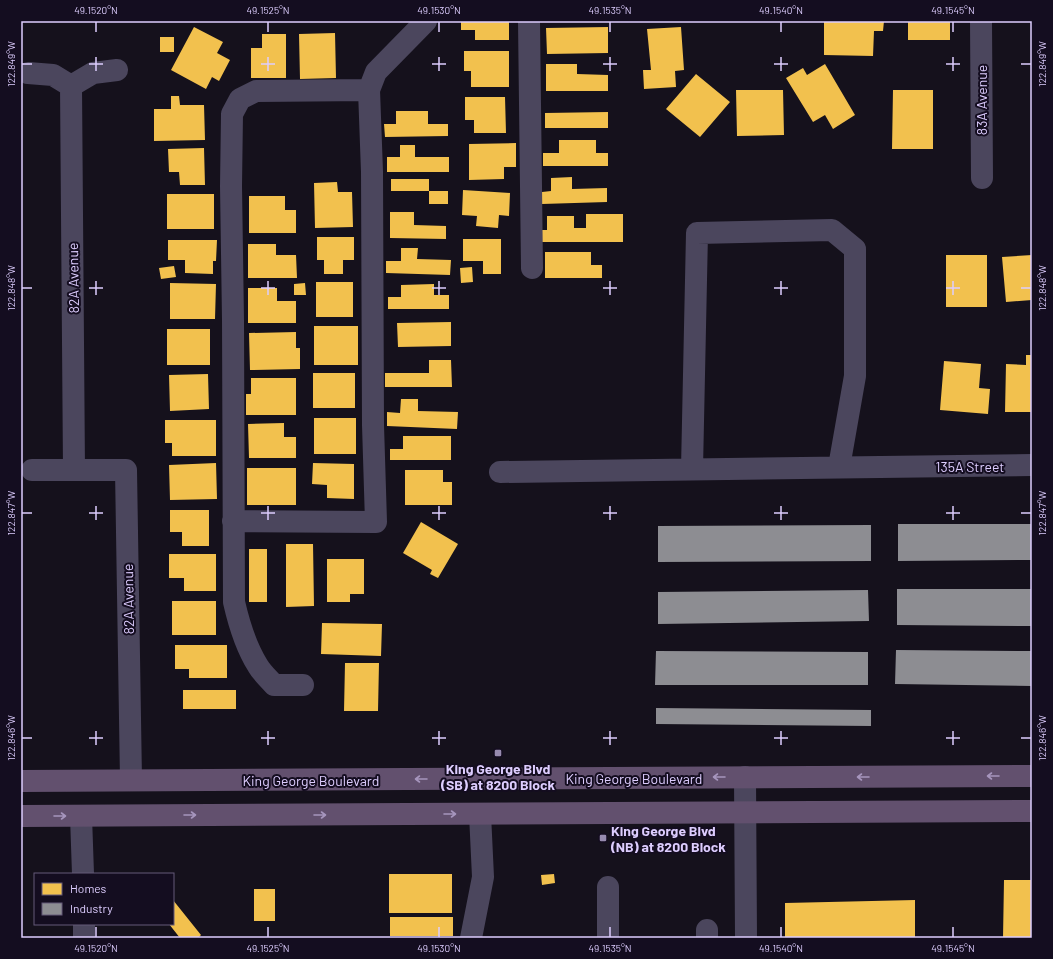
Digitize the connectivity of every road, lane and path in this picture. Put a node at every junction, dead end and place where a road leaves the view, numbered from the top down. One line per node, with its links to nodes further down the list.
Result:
1 (426, 21): 7 (street)
2 (529, 21): 9 (street)
3 (981, 21): 8 (street, 83A Avenue)
4 (117, 70): 6 (street)
5 (28, 73): 6 (street)
6 (71, 86): 14 (street, 82A Avenue)
7 (369, 90): 16 (street); 16 (street)
8 (982, 178)
9 (532, 268)
10 (1032, 465): 11 (street, 135A Street)
11 (839, 467): 12 (street, 135A Street); 12 (street)
12 (692, 469): 15 (street, 135A Street)
13 (32, 470): 14 (street, 82A Avenue)
14 (74, 470): 20 (street, 82A Avenue)
15 (500, 472)
16 (233, 521): 17 (street)
17 (303, 685)
18 (1032, 776): 19 (main road, King George Boulevard, one-way to 19)
19 (745, 777): 20 (main road, King George Boulevard, one-way to 20); 23 (street)
20 (131, 780): 21 (main road, King George Boulevard)
21 (21, 781)
22 (1032, 811): 23 (main road)
23 (745, 813): 24 (main road); 33 (street)
24 (480, 814): 26 (main road, one-way to 24); 31 (street)
25 (21, 816): 26 (main road, one-way to 26)
26 (81, 816): 27 (street)
27 (82, 873)
28 (608, 887): 32 (street)
29 (84, 925): 30 (street)
30 (84, 938)
31 (471, 938)
32 (608, 938)
33 (746, 938)

